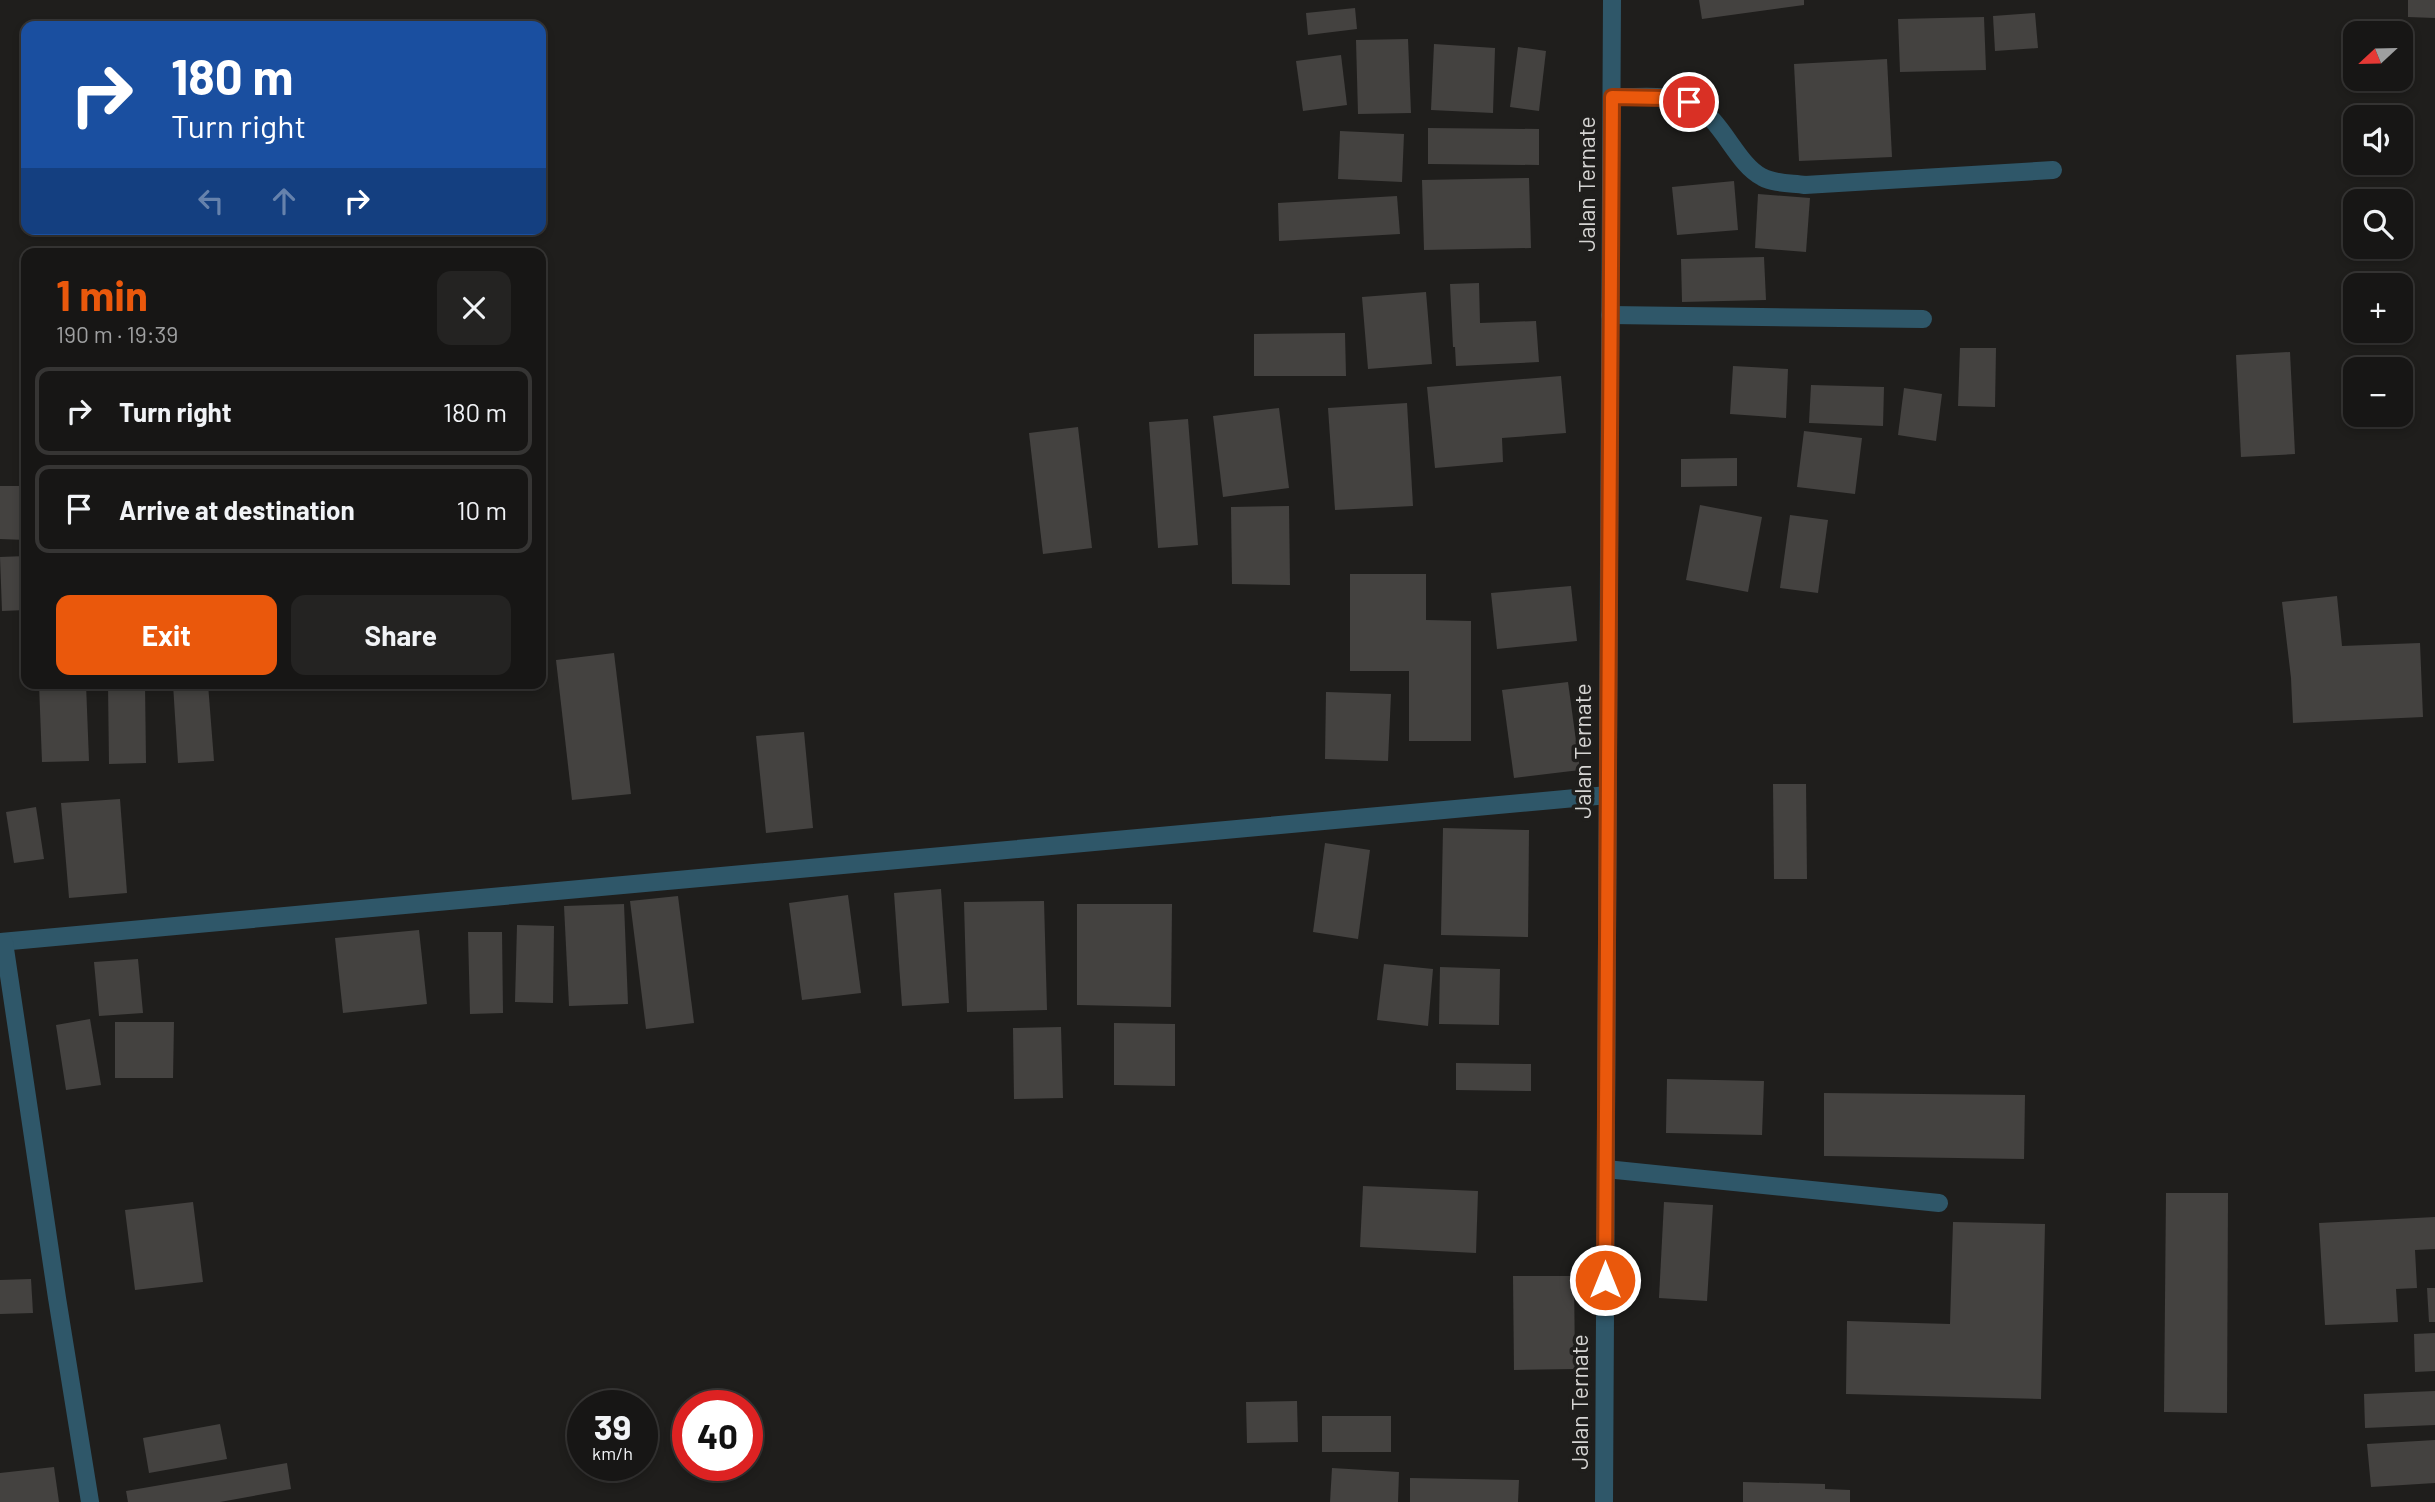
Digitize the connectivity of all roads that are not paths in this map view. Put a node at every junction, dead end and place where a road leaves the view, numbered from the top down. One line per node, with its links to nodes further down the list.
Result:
1 (1612, 0): 2 (street, Jalan Ternate)
2 (1612, 97): 3 (street); 4 (street, Jalan Ternate)
3 (2053, 170)
4 (1610, 315): 5 (street); 6 (street, Jalan Ternate)
5 (1923, 319)
6 (1608, 795): 7 (street); 8 (street, Jalan Ternate)
7 (2, 942): 10 (street)
8 (1606, 1169): 9 (street); 11 (street, Jalan Ternate)
9 (1939, 1203)
10 (90, 1502)
11 (1604, 1502)

